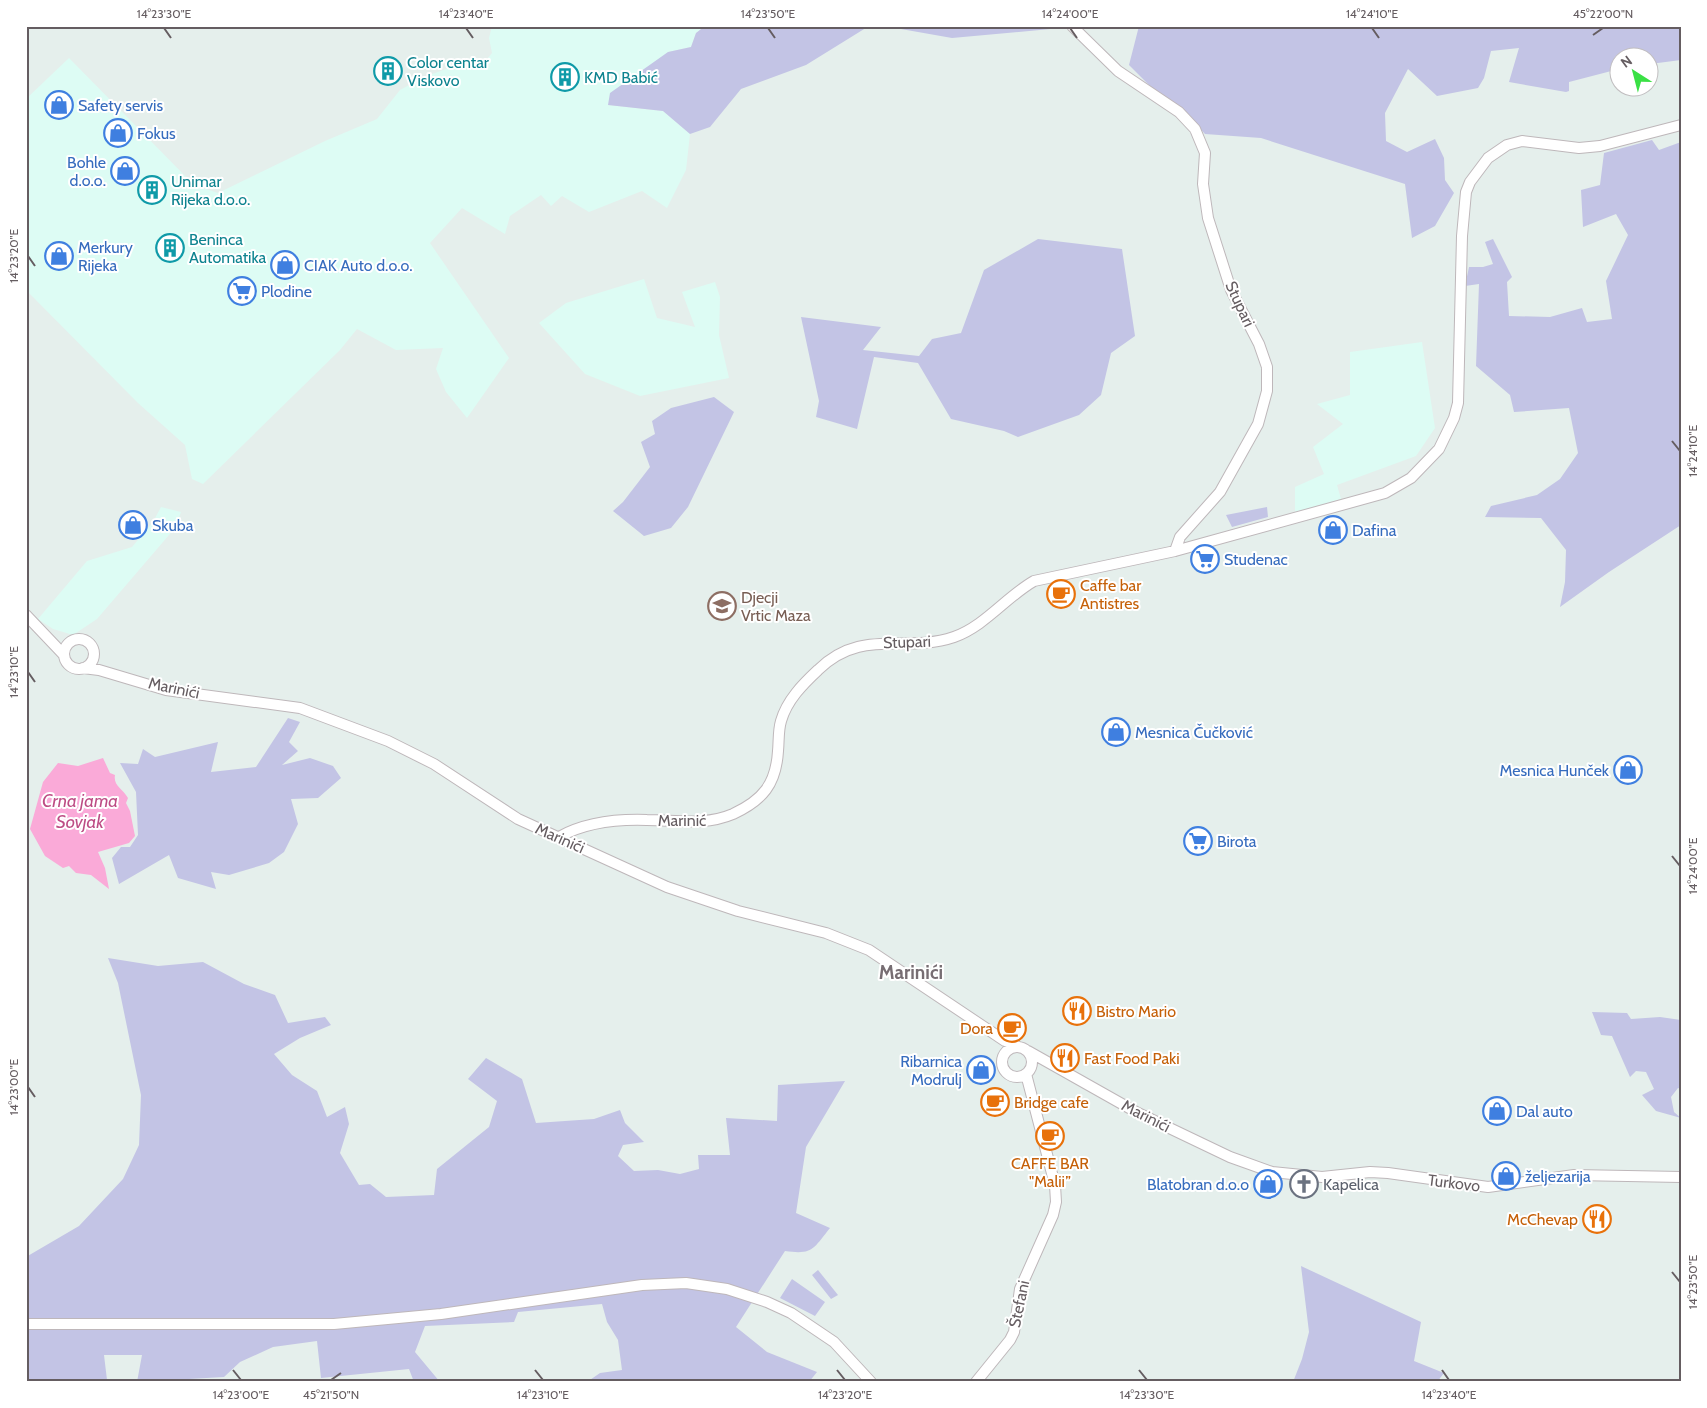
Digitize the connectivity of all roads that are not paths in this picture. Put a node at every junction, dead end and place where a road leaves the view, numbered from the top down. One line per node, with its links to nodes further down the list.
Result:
1 (1072, 26): 3 (main road, Stupari)
2 (1681, 124): 3 (main road, Stupari)
3 (1176, 551): 9 (main road, Stupari)
4 (26, 615): 5 (main road)
5 (36, 624): 6 (main road); 7 (main road)
6 (72, 641): 7 (main road); 8 (main road)
7 (64, 655): 10 (main road)
8 (94, 655): 10 (main road); 11 (main road, Marinići)
9 (831, 659): 12 (main road, Marinić)
10 (83, 668): 11 (main road, Marinići)
11 (127, 678): 12 (main road, Marinići)
12 (559, 837): 13 (main road, Marinići)
13 (984, 1027): 14 (main road, Marinići); 16 (main road, Marinići)
14 (1017, 1046): 15 (main road, Marinići); 16 (main road)
15 (1028, 1051): 17 (main road, Marinići); 18 (main road, Marinići)
16 (1003, 1055): 19 (main road, Marinići)
17 (1028, 1072): 18 (main road, Marinići); 19 (main road, Marinići); 20 (main road, Marinići)
18 (1063, 1072): 21 (main road, Marinići)
19 (1013, 1077): 20 (main road, Marinići)
20 (1033, 1104): 23 (main road, Marinići)
21 (1230, 1157): 22 (main road, Turkovo)
22 (1681, 1178)
23 (1039, 1245): 26 (main road, Štefani)
24 (26, 1324): 25 (main road)
25 (871, 1382)
26 (976, 1382)

